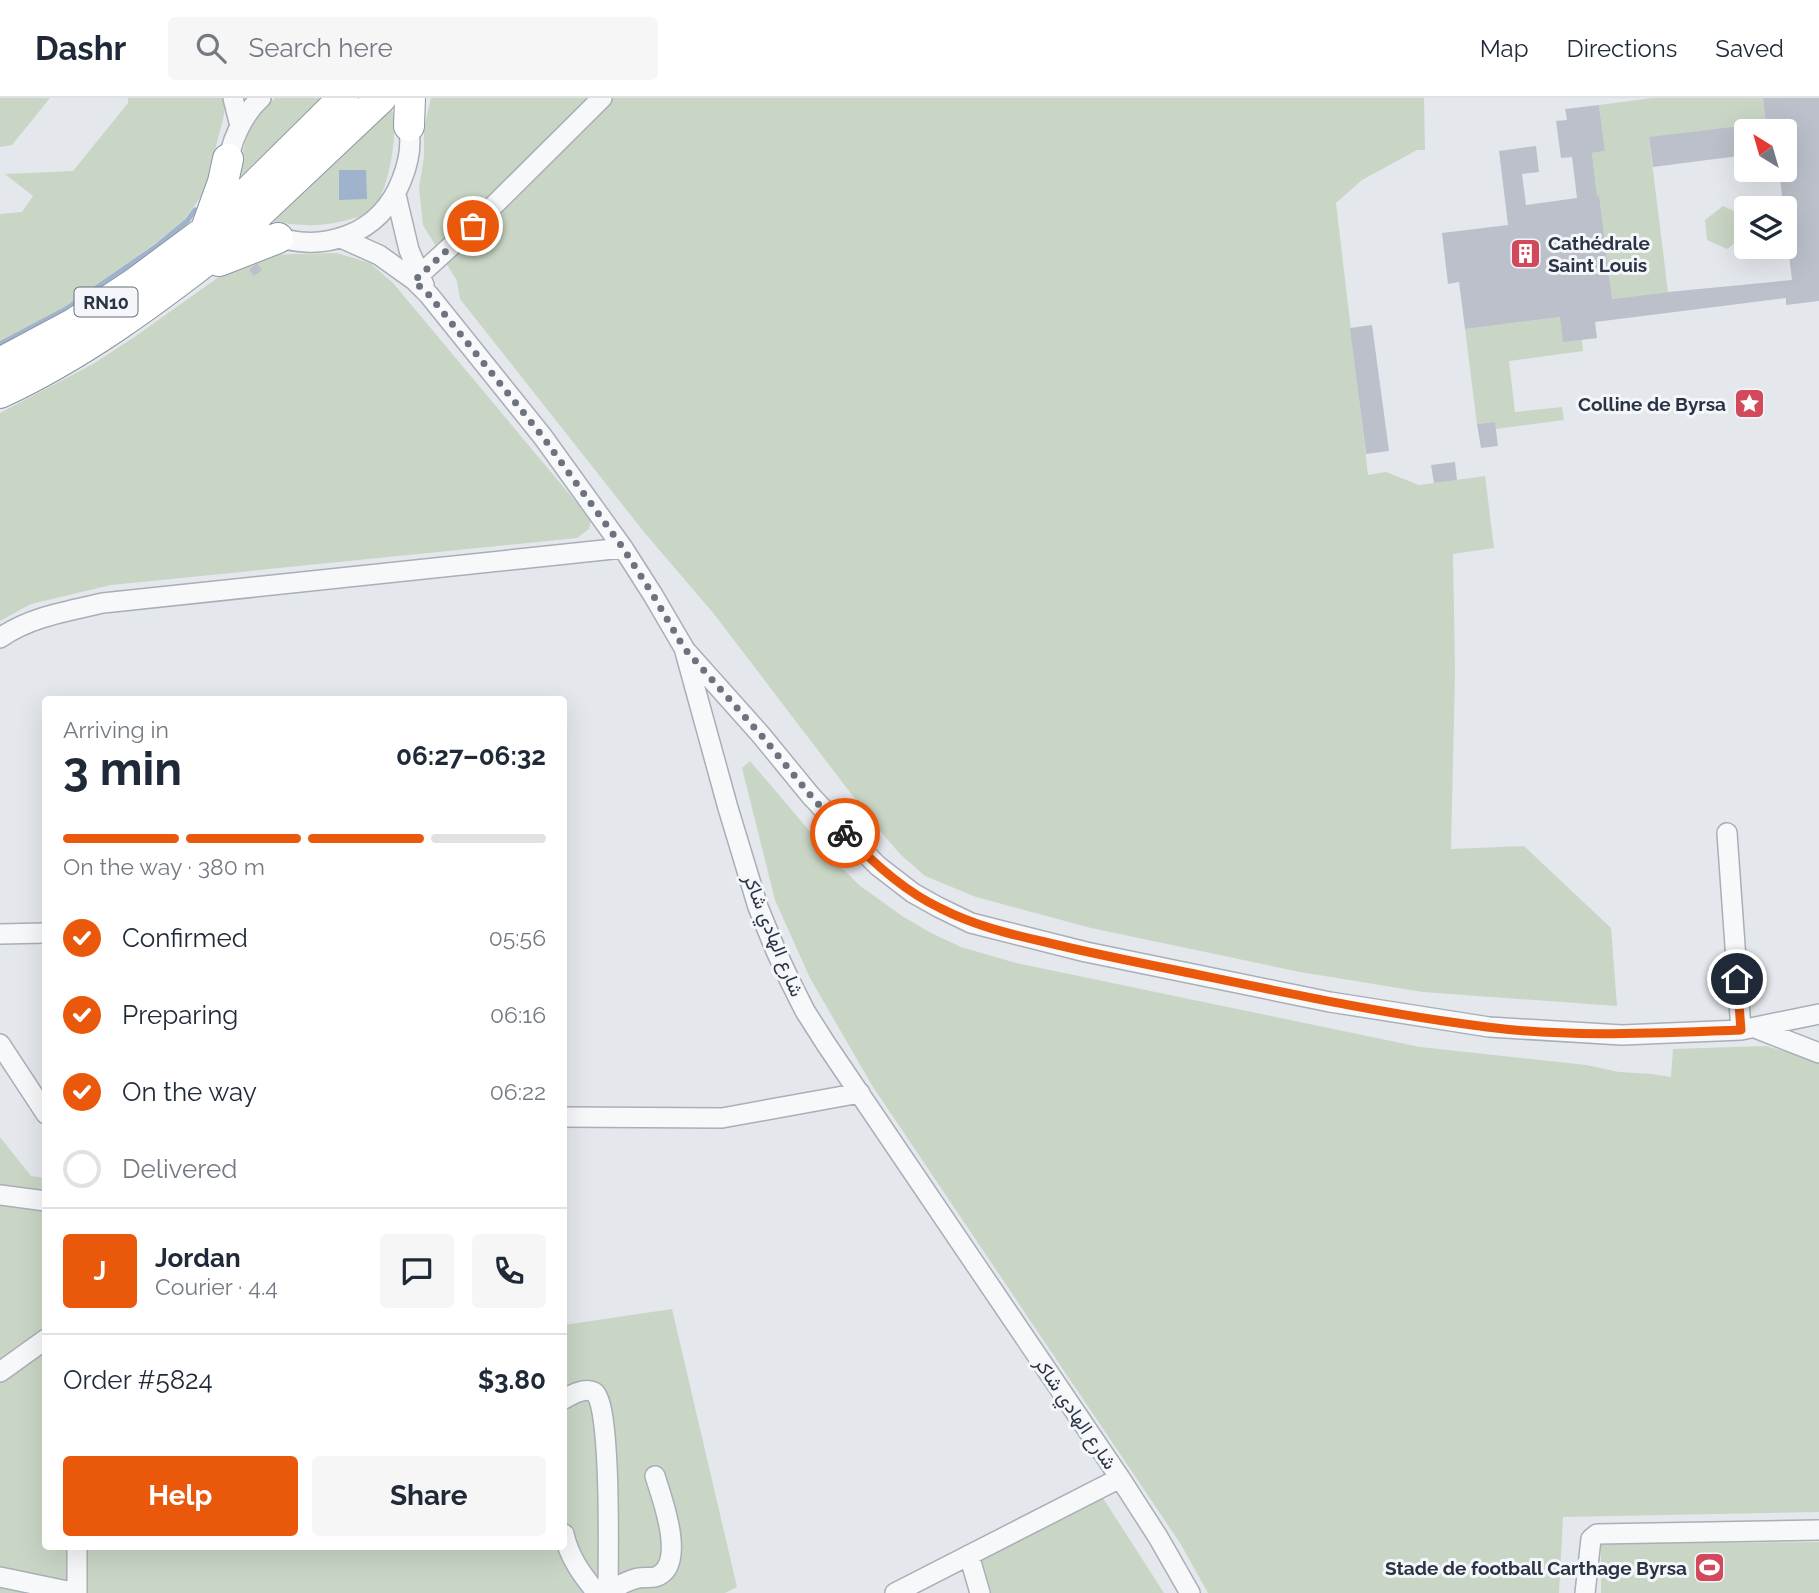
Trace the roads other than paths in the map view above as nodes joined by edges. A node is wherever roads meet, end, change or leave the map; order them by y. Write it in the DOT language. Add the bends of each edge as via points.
graph roads {
  1 [pos="233,98"];
  2 [pos="261,98"];
  3 [pos="343,98"];
  4 [pos="381,98"];
  5 [pos="398,98"];
  6 [pos="602,98"];
  7 [pos="410,112"];
  8 [pos="240,126"];
  9 [pos="229,159"];
  10 [pos="396,195"];
  11 [pos="239,217"];
  12 [pos="205,231"];
  13 [pos="278,237"];
  14 [pos="341,239"];
  15 [pos="193,272"];
  16 [pos="416,278"];
  17 [pos="0,363"];
  18 [pos="0,393"];
  19 [pos="623,548"];
  20 [pos="0,638"];
  21 [pos="684,648"];
  22 [pos="1727,832"];
  23 [pos="42,933"];
  24 [pos="0,934"];
  25 [pos="1819,1014"];
  26 [pos="1748,1029"];
  27 [pos="0,1044"];
  28 [pos="1819,1053"];
  29 [pos="860,1093"];
  30 [pos="42,1108"];
  31 [pos="567,1117"];
  32 [pos="0,1195"];
  33 [pos="42,1200"];
  34 [pos="42,1342"];
  35 [pos="0,1372"];
  36 [pos="567,1398"];
  37 [pos="655,1476"];
  38 [pos="1120,1478"];
  39 [pos="1819,1530"];
  40 [pos="567,1543"];
  41 [pos="77,1550"];
  42 [pos="969,1555"];
  43 [pos="0,1577"];
  44 [pos="77,1593"];
  45 [pos="597,1593"];
  46 [pos="609,1593"];
  47 [pos="895,1593"];
  48 [pos="980,1593"];
  49 [pos="1190,1593"];
  50 [pos="1585,1593"];
  1 -- 8 [label="street"];
  2 -- 8 [label="street"];
  3 -- 11 [label="highway, RN10"];
  4 -- 11 [label="highway, RN10"];
  5 -- 7 [label="street"];
  6 -- 16 [label="street"];
  7 -- 10 [label="street" via="409,162"];
  8 -- 9 [label="street"];
  9 -- 11 [label="street" via="227,186"];
  9 -- 12 [label="highway"];
  10 -- 14 [label="street" via="382,214"];
  10 -- 16 [label="street"];
  11 -- 12 [label="highway, RN10"];
  11 -- 13 [label="street"];
  11 -- 15 [label="highway, RN10" via="221,249"];
  12 -- 17 [label="highway, RN10" via="73,324"];
  13 -- 14 [label="street" via="309,243"];
  13 -- 15 [label="highway"];
  14 -- 16 [label="street, شارع الهادي شاكر"];
  15 -- 18 [label="highway, RN10" via="83,348"];
  16 -- 19 [label="street, شارع الهادي شاكر" via="543,437"];
  19 -- 20 [label="street" via="103,603 30,622"];
  19 -- 21 [label="street, شارع الهادي شاكر"];
  21 -- 26 [label="street" via="811,796 878,866 913,893 971,923 1086,952 1317,999 1489,1027 1622,1035"];
  21 -- 29 [label="street, شارع الهادي شاكر" via="758,906 805,1011"];
  22 -- 26 [label="street"];
  23 -- 24 [label="street"];
  25 -- 26 [label="street"];
  26 -- 28 [label="street"];
  27 -- 30 [label="street"];
  29 -- 31 [label="street" via="722,1118"];
  29 -- 38 [label="street, شارع الهادي شاكر"];
  32 -- 33 [label="street"];
  34 -- 35 [label="street"];
  36 -- 46 [label="street" via="589,1390 598,1397 608,1486"];
  37 -- 46 [label="street" via="666,1511 672,1552 669,1565 654,1577 636,1578"];
  38 -- 42 [label="street"];
  38 -- 49 [label="street, شارع الهادي شاكر"];
  39 -- 50 [label="street" via="1597,1534 1591,1539"];
  40 -- 45 [label="street"];
  41 -- 44 [label="street"];
  42 -- 47 [label="street"];
  42 -- 48 [label="street"];
  43 -- 44 [label="street"];
}
